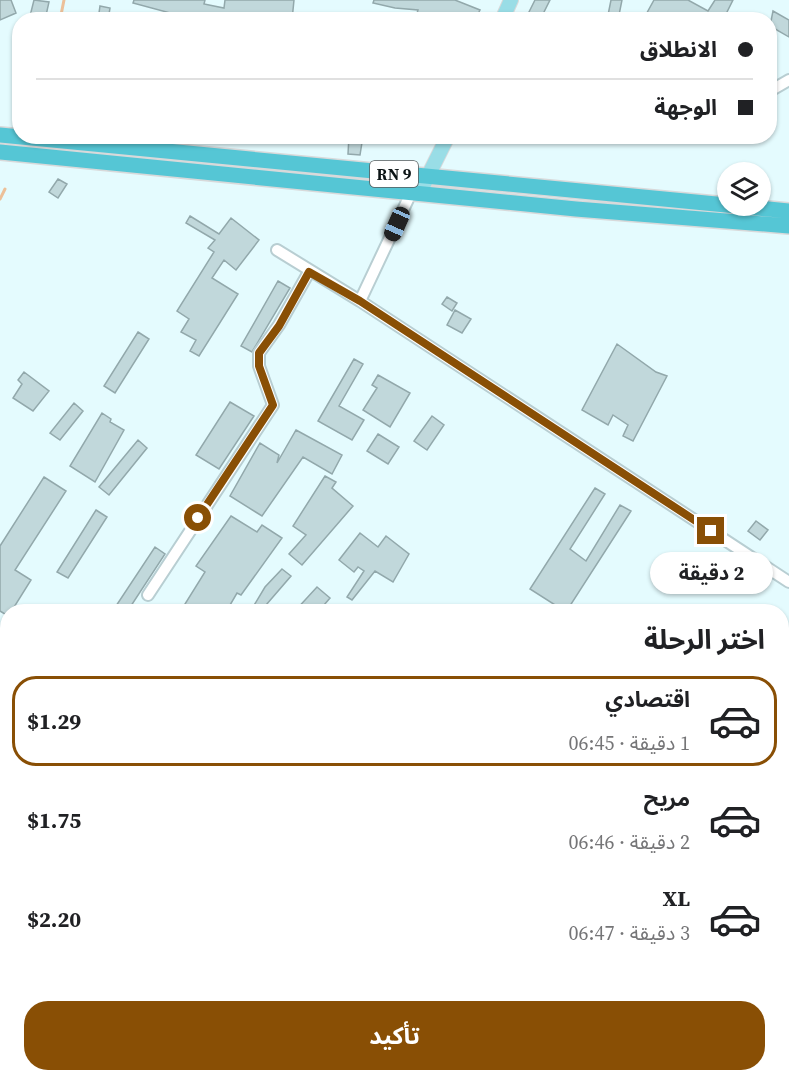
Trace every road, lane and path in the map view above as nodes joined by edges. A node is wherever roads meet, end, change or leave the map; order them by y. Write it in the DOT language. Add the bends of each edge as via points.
graph roads {
  1 [pos="92,144"];
  2 [pos="444,144"];
  3 [pos="0,152"];
  4 [pos="430,177"];
  5 [pos="415,193"];
  6 [pos="789,212"];
  7 [pos="789,226"];
  8 [pos="277,250"];
  9 [pos="309,272"];
  10 [pos="360,301"];
  11 [pos="789,582"];
  12 [pos="148,596"];
  1 -- 4 [label="highway, RN 9"];
  2 -- 4 [label="main road"];
  3 -- 5 [label="highway, RN 9"];
  4 -- 5 [label="main road"];
  4 -- 6 [label="highway, RN 9"];
  5 -- 7 [label="highway, RN 9"];
  5 -- 10 [label="street"];
  8 -- 9 [label="street"];
  9 -- 10 [label="street"];
  9 -- 12 [label="street" via="259,353 259,366 273,405"];
  10 -- 11 [label="street"];
}
